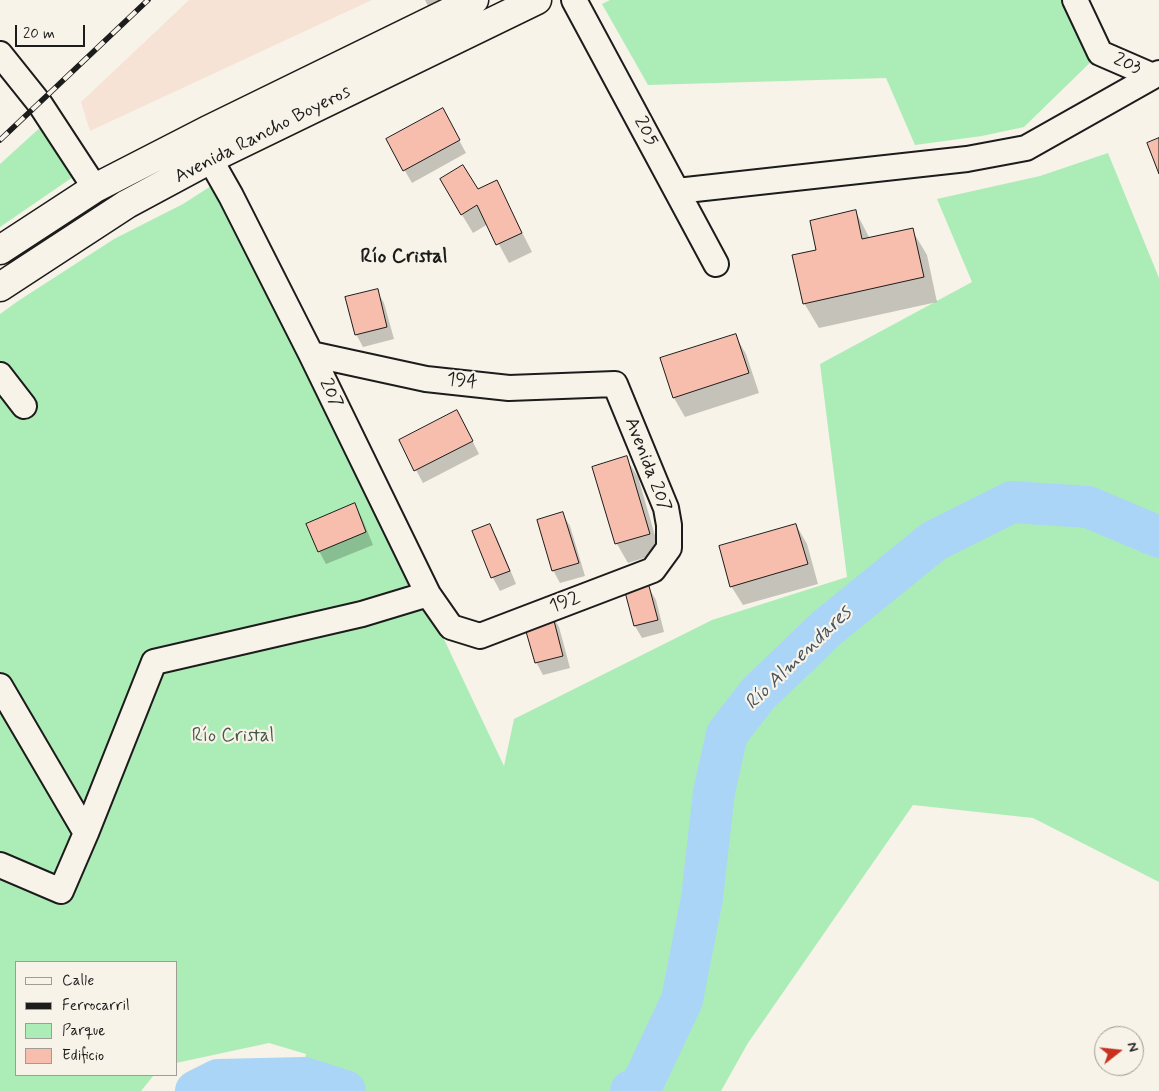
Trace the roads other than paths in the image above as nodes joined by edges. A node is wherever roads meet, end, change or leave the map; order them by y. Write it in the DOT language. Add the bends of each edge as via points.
graph roads {
  1 [pos="474,0"];
  2 [pos="537,0"];
  3 [pos="574,0"];
  4 [pos="1075,0"];
  5 [pos="0,54"];
  6 [pos="1156,75"];
  7 [pos="210,160"];
  8 [pos="95,188"];
  9 [pos="677,191"];
  10 [pos="0,250"];
  11 [pos="716,264"];
  12 [pos="0,287"];
  13 [pos="310,354"];
  14 [pos="0,375"];
  15 [pos="615,384"];
  16 [pos="24,406"];
  17 [pos="669,548"];
  18 [pos="428,594"];
  19 [pos="451,627"];
  20 [pos="0,686"];
  21 [pos="86,833"];
  22 [pos="0,865"];
  1 -- 8 [label="highway, Avenida Rancho Boyeros"];
  2 -- 7 [label="highway, Avenida Rancho Boyeros"];
  3 -- 9 [label="street, 205"];
  4 -- 6 [label="street, 203" via="1100,53"];
  5 -- 8 [label="street" via="40,104"];
  6 -- 9 [label="street" via="1026,148 967,158"];
  7 -- 12 [label="highway, Avenida Rancho Boyeros" via="127,204"];
  7 -- 13 [label="street, 207"];
  8 -- 10 [label="highway, Avenida Rancho Boyeros"];
  9 -- 11 [label="street, 205"];
  13 -- 15 [label="street, 194" via="426,378 509,388"];
  13 -- 18 [label="street, 207"];
  14 -- 16 [label="street"];
  15 -- 17 [label="street, Avenida 207" via="666,508"];
  17 -- 19 [label="street, 192" via="653,570 480,636"];
  18 -- 19 [label="street, 207"];
  18 -- 21 [label="street" via="362,614 154,662"];
  20 -- 21 [label="street"];
  21 -- 22 [label="street" via="61,891"];
}
